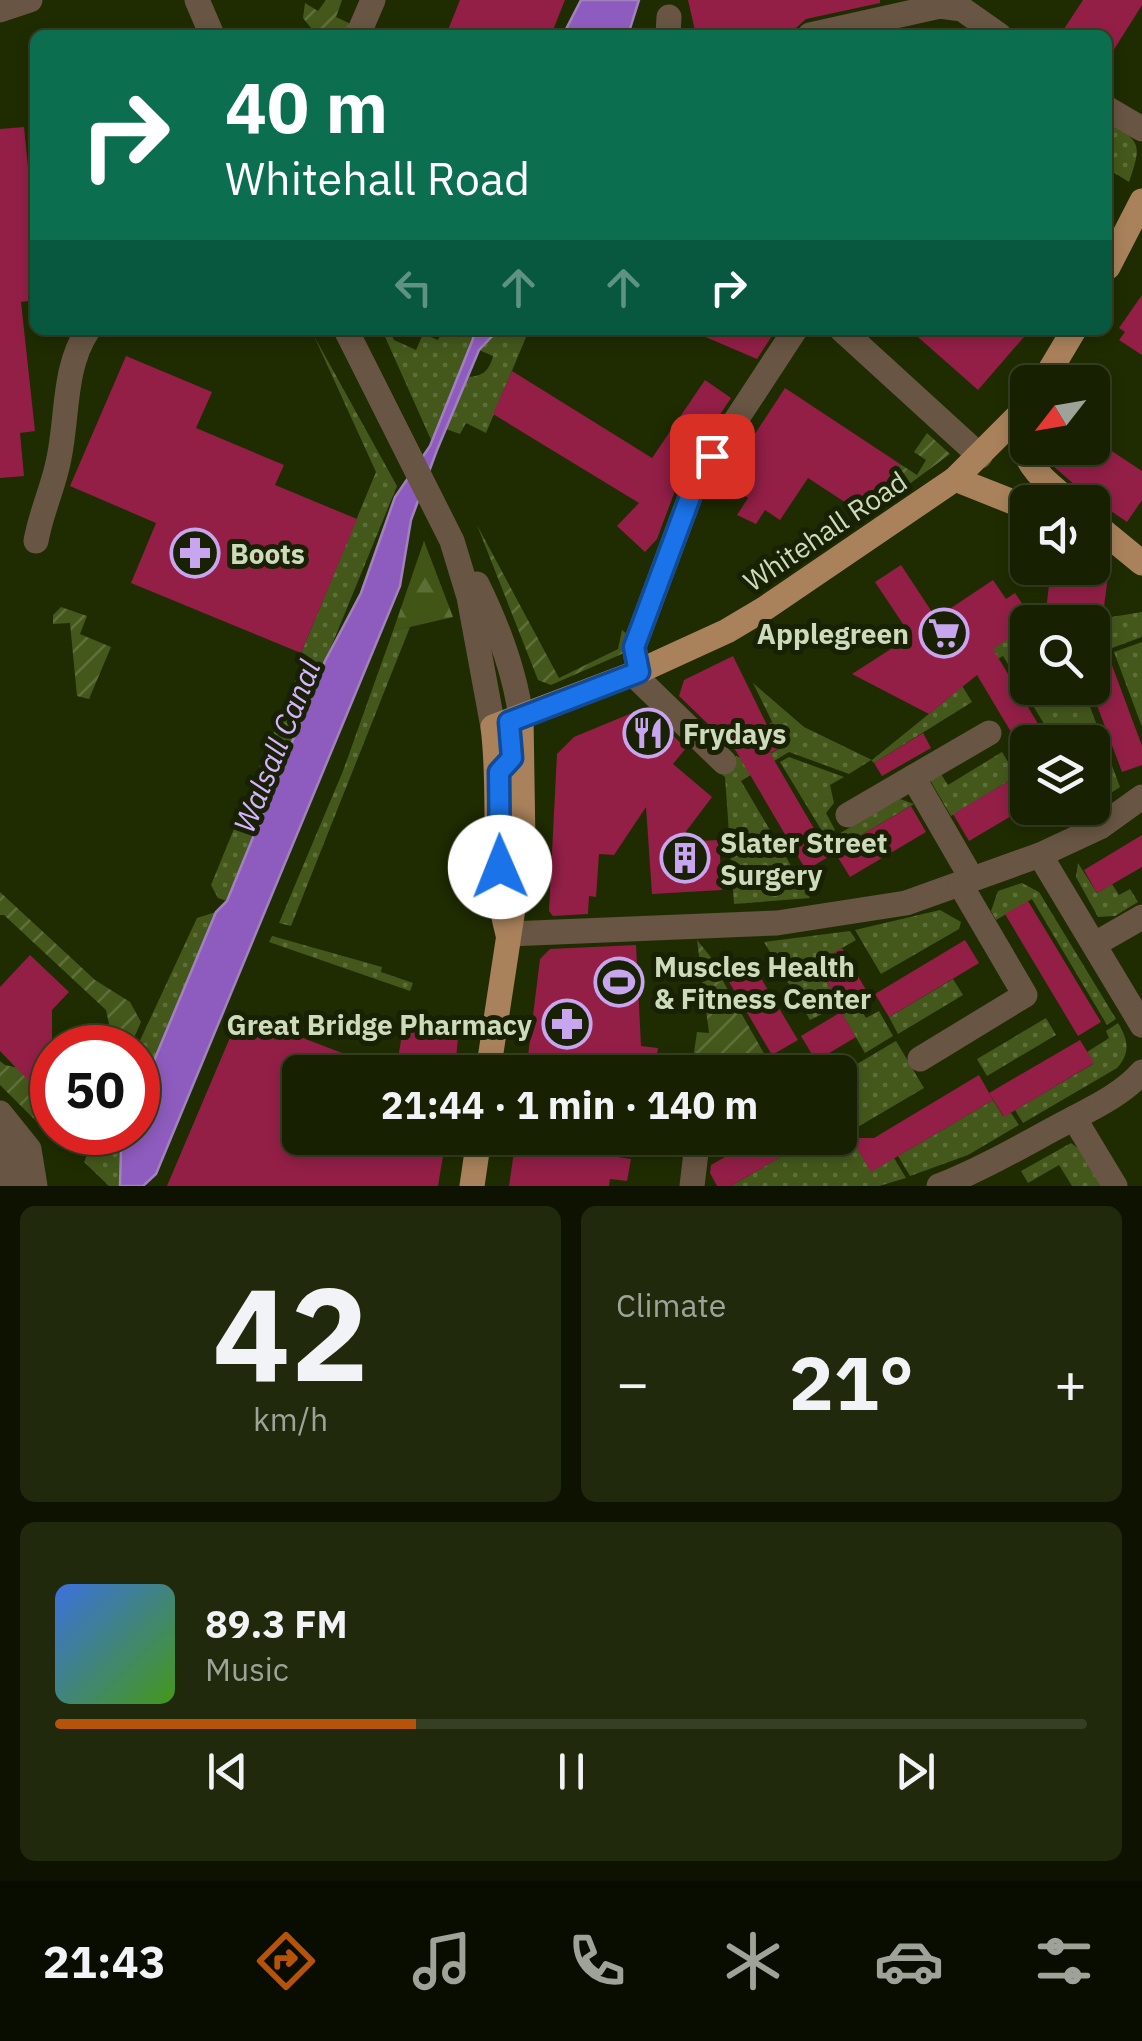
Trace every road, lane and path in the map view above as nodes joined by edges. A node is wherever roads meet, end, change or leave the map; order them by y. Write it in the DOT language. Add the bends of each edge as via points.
graph roads {
  1 [pos="30,0"];
  2 [pos="198,0"];
  3 [pos="374,0"];
  4 [pos="0,10"];
  5 [pos="210,30"];
  6 [pos="360,30"];
  7 [pos="832,30"];
  8 [pos="991,30"];
  9 [pos="1112,110"];
  10 [pos="1142,128"];
  11 [pos="1139,216"];
  12 [pos="1112,261"];
  13 [pos="85,335"];
  14 [pos="349,335"];
  15 [pos="793,335"];
  16 [pos="847,335"];
  17 [pos="1071,335"];
  18 [pos="1054,365"];
  19 [pos="1010,426"];
  20 [pos="980,456"];
  21 [pos="1030,465"];
  22 [pos="955,480"];
  23 [pos="1050,485"];
  24 [pos="1010,501"];
  25 [pos="36,540"];
  26 [pos="1110,542"];
  27 [pos="1142,563"];
  28 [pos="636,673"];
  29 [pos="508,722"];
  30 [pos="988,733"];
  31 [pos="724,762"];
  32 [pos="913,777"];
  33 [pos="1142,797"];
  34 [pos="848,815"];
  35 [pos="1040,855"];
  36 [pos="966,881"];
  37 [pos="1142,916"];
  38 [pos="508,934"];
  39 [pos="1094,944"];
  40 [pos="1142,1025"];
  41 [pos="490,1055"];
  42 [pos="920,1059"];
  43 [pos="1142,1072"];
  44 [pos="0,1116"];
  45 [pos="1074,1118"];
  46 [pos="477,1155"];
  47 [pos="696,1155"];
  48 [pos="11,1186"];
  49 [pos="35,1186"];
  50 [pos="472,1186"];
  51 [pos="692,1186"];
  52 [pos="939,1186"];
  53 [pos="1115,1186"];
  1 -- 4 [label="street"];
  2 -- 5 [label="street"];
  3 -- 6 [label="street"];
  7 -- 8 [label="street" via="940,6 962,9"];
  9 -- 10 [label="street"];
  11 -- 12 [label="main road"];
  13 -- 25 [label="street" via="68,383 59,460"];
  14 -- 29 [label="street" via="505,648 518,691"];
  15 -- 28 [label="street" via="696,481 634,647"];
  16 -- 20 [label="street"];
  17 -- 18 [label="main road"];
  19 -- 20 [label="main road, Whitehall Road"];
  20 -- 22 [label="main road, Whitehall Road"];
  21 -- 23 [label="main road"];
  22 -- 24 [label="main road"];
  22 -- 28 [label="main road, Whitehall Road" via="764,610"];
  26 -- 27 [label="main road"];
  28 -- 29 [label="main road, Whitehall Road"];
  28 -- 31 [label="street"];
  29 -- 38 [label="main road" via="499,772 500,906"];
  29 -- 38 [label="main road" via="523,843"];
  30 -- 32 [label="street"];
  32 -- 34 [label="street"];
  32 -- 36 [label="street"];
  33 -- 35 [label="street" via="1100,827"];
  35 -- 36 [label="street"];
  35 -- 39 [label="street"];
  36 -- 38 [label="street" via="906,903 777,923"];
  36 -- 42 [label="street" via="1025,995"];
  37 -- 39 [label="street"];
  38 -- 41 [label="main road"];
  39 -- 40 [label="street"];
  43 -- 45 [label="street"];
  44 -- 48 [label="street"];
  44 -- 49 [label="street" via="29,1149"];
  45 -- 52 [label="street"];
  45 -- 53 [label="street"];
  46 -- 50 [label="main road"];
  47 -- 51 [label="street"];
}
